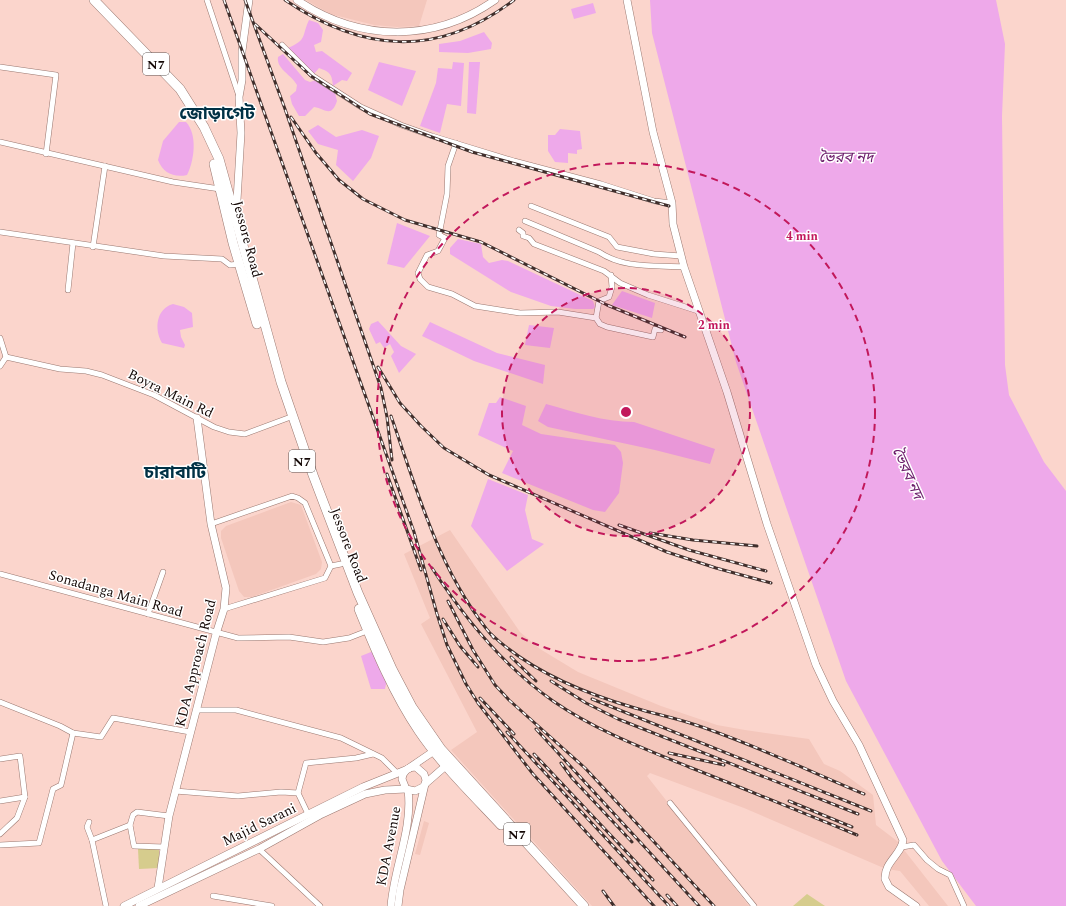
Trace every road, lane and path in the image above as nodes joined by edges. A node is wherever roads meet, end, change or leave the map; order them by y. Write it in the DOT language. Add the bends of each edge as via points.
graph roads {
  1 [pos="94,0"];
  2 [pos="207,0"];
  3 [pos="249,0"];
  4 [pos="297,0"];
  5 [pos="495,0"];
  6 [pos="627,0"];
  7 [pos="282,45"];
  8 [pos="0,67"];
  9 [pos="239,97"];
  10 [pos="208,136"];
  11 [pos="0,142"];
  12 [pos="456,143"];
  13 [pos="46,154"];
  14 [pos="105,166"];
  15 [pos="220,189"];
  16 [pos="672,203"];
  17 [pos="531,206"];
  18 [pos="525,221"];
  19 [pos="236,223"];
  20 [pos="519,230"];
  21 [pos="0,232"];
  22 [pos="73,243"];
  23 [pos="233,243"];
  24 [pos="93,247"];
  25 [pos="681,256"];
  26 [pos="239,264"];
  27 [pos="684,267"];
  28 [pos="611,275"];
  29 [pos="68,290"];
  30 [pos="698,311"];
  31 [pos="596,318"];
  32 [pos="661,330"];
  33 [pos="0,338"];
  34 [pos="6,358"];
  35 [pos="0,366"];
  36 [pos="197,418"];
  37 [pos="288,418"];
  38 [pos="210,524"];
  39 [pos="341,564"];
  40 [pos="331,566"];
  41 [pos="163,572"];
  42 [pos="0,574"];
  43 [pos="224,609"];
  44 [pos="148,614"];
  45 [pos="368,631"];
  46 [pos="216,634"];
  47 [pos="0,702"];
  48 [pos="196,710"];
  49 [pos="190,732"];
  50 [pos="73,733"];
  51 [pos="434,751"];
  52 [pos="373,754"];
  53 [pos="0,759"];
  54 [pos="449,763"];
  55 [pos="408,768"];
  56 [pos="396,772"];
  57 [pos="424,785"];
  58 [pos="407,789"];
  59 [pos="175,791"];
  60 [pos="298,793"];
  61 [pos="25,797"];
  62 [pos="0,801"];
  63 [pos="670,803"];
  64 [pos="308,814"];
  65 [pos="169,816"];
  66 [pos="89,822"];
  67 [pos="130,825"];
  68 [pos="0,834"];
  69 [pos="92,840"];
  70 [pos="0,845"];
  71 [pos="902,846"];
  72 [pos="164,847"];
  73 [pos="259,849"];
  74 [pos="158,888"];
  75 [pos="214,896"];
  76 [pos="913,905"];
  77 [pos="106,906"];
  78 [pos="124,906"];
  79 [pos="139,906"];
  80 [pos="272,906"];
  81 [pos="320,906"];
  82 [pos="391,906"];
  83 [pos="398,906"];
  84 [pos="576,906"];
  85 [pos="584,906"];
  86 [pos="754,906"];
  87 [pos="964,906"];
  1 -- 10 [label="highway, Jessore Road / N7" via="180,89"];
  2 -- 9 [label="street"];
  3 -- 9 [label="street"];
  4 -- 5 [label="street" via="332,20 386,32 412,32 439,27 464,18"];
  6 -- 16 [label="street" via="652,132"];
  7 -- 12 [label="street" via="313,76 361,107"];
  8 -- 13 [label="street" via="56,75"];
  9 -- 19 [label="street" via="241,133"];
  10 -- 15 [label="highway, Jessore Road / N7"];
  10 -- 19 [label="highway, Jessore Road / N7" via="219,159"];
  11 -- 13 [label="street"];
  12 -- 16 [label="street" via="654,201"];
  12 -- 31 [label="street" via="448,166 447,194 439,235 445,238 438,251 427,255 418,273 420,279 428,287 452,294 475,306 520,314 558,312"];
  13 -- 14 [label="street"];
  14 -- 15 [label="street" via="173,182"];
  14 -- 24 [label="street"];
  15 -- 23 [label="highway, Jessore Road / N7"];
  16 -- 25 [label="street" via="673,224"];
  17 -- 25 [label="street" via="604,234 617,247"];
  18 -- 27 [label="street" via="621,262 641,266"];
  19 -- 23 [label="street"];
  19 -- 54 [label="highway, Jessore Road / N7" via="281,382 358,593 412,707"];
  20 -- 28 [label="street" via="534,244"];
  21 -- 22 [label="street"];
  22 -- 24 [label="street"];
  22 -- 29 [label="street"];
  23 -- 26 [label="highway, Jessore Road / N7"];
  24 -- 26 [label="street" via="164,256 222,259 230,265"];
  25 -- 27 [label="street"];
  26 -- 37 [label="highway, Jessore Road / N7"];
  27 -- 30 [label="street"];
  28 -- 30 [label="street" via="620,283 648,295"];
  28 -- 31 [label="street" via="612,287 608,297 599,301"];
  30 -- 71 [label="street" via="727,392 780,564 816,665 833,701 859,745 903,840"];
  31 -- 32 [label="street" via="600,324 607,327 653,337 655,328"];
  33 -- 34 [label="street"];
  34 -- 35 [label="street"];
  34 -- 36 [label="street, Boyra Main Rd" via="102,375 154,395"];
  36 -- 37 [label="street, Boyra Main Rd" via="229,432 245,434"];
  36 -- 38 [label="street, KDA Approach Road"];
  37 -- 39 [label="highway, Jessore Road / N7"];
  38 -- 40 [label="street" via="292,496 298,498 305,503"];
  38 -- 43 [label="street, KDA Approach Road" via="226,588"];
  39 -- 40 [label="street"];
  39 -- 45 [label="highway, Jessore Road / N7"];
  40 -- 43 [label="street" via="325,578"];
  41 -- 44 [label="street"];
  42 -- 44 [label="street, Sonadanga Main Road"];
  43 -- 46 [label="street, KDA Approach Road"];
  44 -- 46 [label="street, Sonadanga Main Road"];
  45 -- 46 [label="street, Sonadanga Main Road" via="349,638 323,642 289,637 238,638"];
  45 -- 51 [label="highway, Jessore Road / N7" via="407,712"];
  46 -- 48 [label="street, KDA Approach Road"];
  47 -- 50 [label="street"];
  48 -- 49 [label="street, KDA Approach Road"];
  48 -- 52 [label="street" via="236,710 341,738"];
  49 -- 50 [label="street" via="113,718 101,737"];
  49 -- 59 [label="street, KDA Approach Road"];
  50 -- 70 [label="street" via="61,785 53,789 39,843"];
  51 -- 54 [label="highway, Jessore Road / N7"];
  51 -- 55 [label="street, Majid Sarani"];
  52 -- 56 [label="street" via="382,758"];
  52 -- 60 [label="street" via="306,763"];
  53 -- 61 [label="street" via="20,756"];
  54 -- 57 [label="street"];
  54 -- 84 [label="highway, Jessore Road / N7"];
  54 -- 85 [label="highway, N7"];
  55 -- 56 [label="street, Majid Sarani"];
  55 -- 57 [label="street" via="416,767 422,771 426,777"];
  55 -- 58 [label="street" via="402,779"];
  56 -- 64 [label="street, Majid Sarani"];
  57 -- 58 [label="street" via="415,791"];
  57 -- 83 [label="street"];
  58 -- 73 [label="street, Majid Sarani" via="365,794 322,814"];
  58 -- 82 [label="street, KDA Avenue" via="408,823 392,889"];
  59 -- 60 [label="street" via="238,796"];
  59 -- 65 [label="street, KDA Approach Road"];
  60 -- 64 [label="street"];
  61 -- 62 [label="street"];
  61 -- 68 [label="street" via="17,818"];
  63 -- 86 [label="street"];
  64 -- 74 [label="street, Majid Sarani"];
  65 -- 67 [label="street" via="136,812"];
  65 -- 72 [label="street, KDA Approach Road"];
  66 -- 69 [label="street" via="87,827"];
  67 -- 69 [label="street"];
  67 -- 72 [label="street" via="134,846"];
  69 -- 77 [label="street"];
  71 -- 76 [label="street" via="887,866 885,879 889,886"];
  71 -- 87 [label="street" via="914,846 927,860 950,875"];
  72 -- 74 [label="street, KDA Approach Road"];
  73 -- 79 [label="street, Majid Sarani"];
  73 -- 81 [label="street"];
  74 -- 78 [label="street, Majid Sarani"];
  75 -- 80 [label="street"];
}
